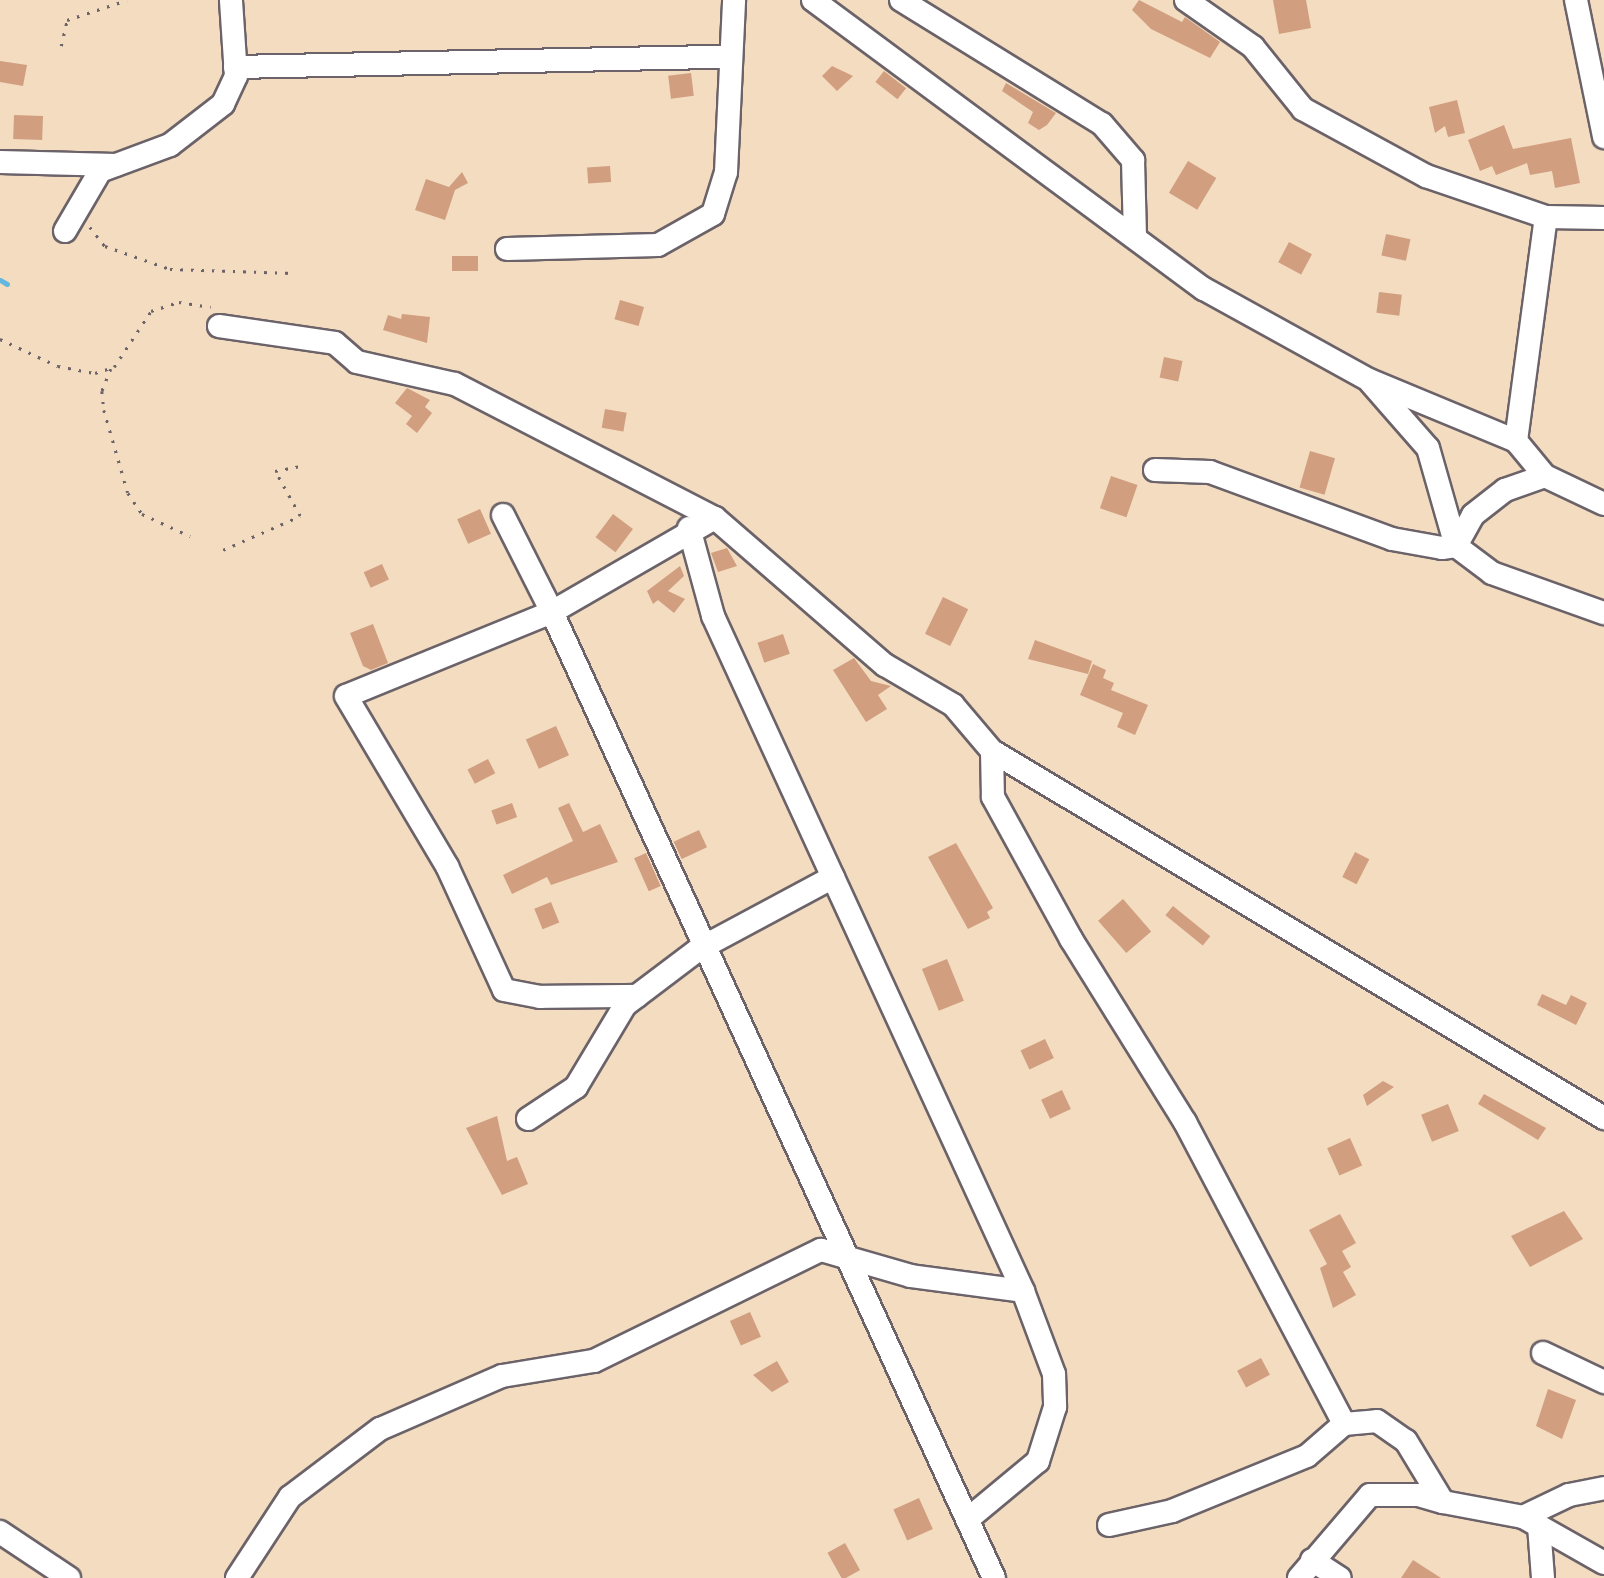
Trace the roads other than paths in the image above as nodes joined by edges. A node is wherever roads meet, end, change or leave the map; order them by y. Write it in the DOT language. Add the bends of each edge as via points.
graph roads {
  1 [pos="231,0"];
  2 [pos="734,0"];
  3 [pos="813,0"];
  4 [pos="901,0"];
  5 [pos="1576,0"];
  6 [pos="1199,4"];
  7 [pos="731,57"];
  8 [pos="236,67"];
  9 [pos="1604,137"];
  10 [pos="0,162"];
  11 [pos="124,165"];
  12 [pos="1546,217"];
  13 [pos="1604,218"];
  14 [pos="65,231"];
  15 [pos="1135,236"];
  16 [pos="507,249"];
  17 [pos="219,319"];
  18 [pos="1369,380"];
  19 [pos="1516,441"];
  20 [pos="1155,470"];
  21 [pos="1545,476"];
  22 [pos="1604,504"];
  23 [pos="503,515"];
  24 [pos="714,518"];
  25 [pos="690,528"];
  26 [pos="1456,546"];
  27 [pos="552,612"];
  28 [pos="1604,613"];
  29 [pos="992,750"];
  30 [pos="833,876"];
  31 [pos="703,946"];
  32 [pos="638,996"];
  33 [pos="1604,1118"];
  34 [pos="528,1119"];
  35 [pos="848,1254"];
  36 [pos="1023,1291"];
  37 [pos="1543,1353"];
  38 [pos="1604,1382"];
  39 [pos="1344,1424"];
  40 [pos="1604,1488"];
  41 [pos="1442,1502"];
  42 [pos="967,1520"];
  43 [pos="1531,1521"];
  44 [pos="1110,1524"];
  45 [pos="0,1532"];
  46 [pos="1604,1563"];
  47 [pos="1305,1569"];
  48 [pos="69,1578"];
  49 [pos="237,1578"];
  50 [pos="994,1578"];
  51 [pos="1340,1578"];
  52 [pos="1542,1578"];
  1 -- 8 [label="street"];
  2 -- 7 [label="street"];
  3 -- 15 [label="street"];
  4 -- 15 [label="street" via="1102,124 1133,160"];
  5 -- 9 [label="street"];
  6 -- 12 [label="street" via="1253,46 1303,109 1426,176"];
  7 -- 8 [label="street"];
  7 -- 16 [label="street" via="726,172 713,214 658,245"];
  8 -- 11 [label="street" via="232,90 200,127"];
  10 -- 11 [label="street"];
  11 -- 14 [label="street" via="92,179 84,206"];
  12 -- 13 [label="street"];
  12 -- 19 [label="street"];
  15 -- 18 [label="street" via="1204,289"];
  17 -- 24 [label="street" via="336,343 357,362 455,384"];
  18 -- 19 [label="street"];
  18 -- 26 [label="street" via="1428,448"];
  19 -- 21 [label="street"];
  20 -- 26 [label="street" via="1210,472 1392,539"];
  21 -- 22 [label="street"];
  21 -- 26 [label="street" via="1505,490 1472,516"];
  23 -- 27 [label="street"];
  24 -- 25 [label="street"];
  24 -- 29 [label="street" via="885,665 954,705"];
  25 -- 27 [label="street"];
  25 -- 30 [label="street" via="713,616"];
  26 -- 28 [label="street" via="1492,573"];
  27 -- 31 [label="street"];
  27 -- 32 [label="street" via="346,696 447,866 504,990 540,998"];
  29 -- 33 [label="street"];
  29 -- 39 [label="street" via="993,796 1071,939 1185,1122"];
  30 -- 31 [label="street"];
  30 -- 36 [label="street"];
  31 -- 32 [label="street"];
  31 -- 35 [label="street"];
  32 -- 34 [label="street" via="576,1088"];
  35 -- 36 [label="street" via="911,1276"];
  35 -- 42 [label="street"];
  35 -- 49 [label="street" via="820,1250 594,1360 502,1376 380,1429 290,1497"];
  36 -- 42 [label="street" via="1054,1374 1055,1407 1038,1461"];
  37 -- 38 [label="street"];
  39 -- 41 [label="street" via="1377,1421 1394,1428"];
  39 -- 44 [label="street" via="1308,1456 1172,1511"];
  40 -- 43 [label="street" via="1569,1495"];
  41 -- 43 [label="street"];
  41 -- 47 [label="street" via="1418,1494 1370,1495"];
  42 -- 50 [label="street"];
  43 -- 46 [label="street"];
  43 -- 52 [label="street"];
  45 -- 48 [label="street"];
  47 -- 51 [label="street"];
}
